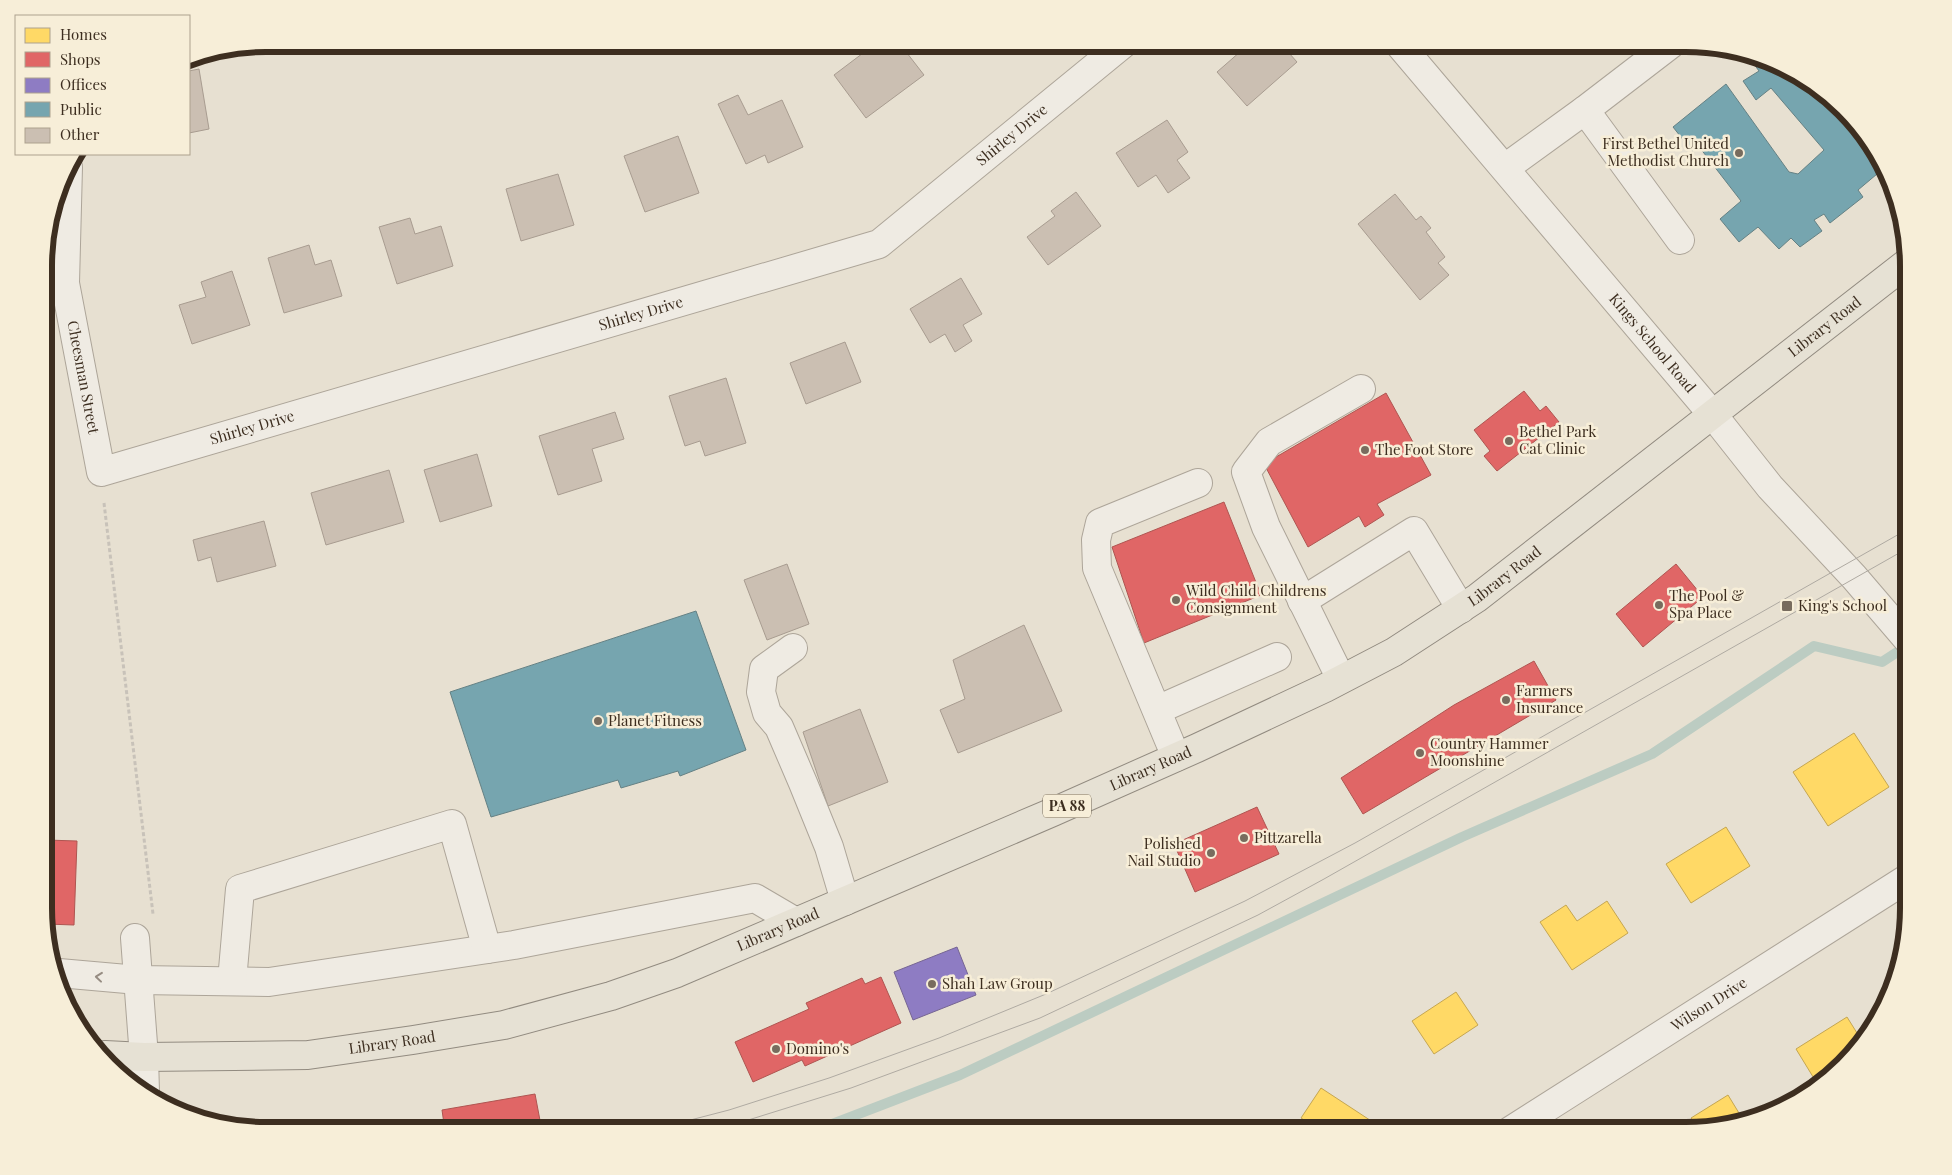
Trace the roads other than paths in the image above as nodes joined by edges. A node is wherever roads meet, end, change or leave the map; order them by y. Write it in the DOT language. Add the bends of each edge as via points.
graph roads {
  1 [pos="1113,52"];
  2 [pos="1406,52"];
  3 [pos="1661,52"];
  4 [pos="1585,110"];
  5 [pos="1505,168"];
  6 [pos="65,196"];
  7 [pos="1680,240"];
  8 [pos="1900,268"];
  9 [pos="55,280"];
  10 [pos="1361,389"];
  11 [pos="1713,415"];
  12 [pos="101,472"];
  13 [pos="1198,483"];
  14 [pos="1302,601"];
  15 [pos="1461,609"];
  16 [pos="1900,632"];
  17 [pos="794,648"];
  18 [pos="1277,657"];
  19 [pos="1341,679"];
  20 [pos="1157,710"];
  21 [pos="1176,757"];
  22 [pos="1900,883"];
  23 [pos="845,901"];
  24 [pos="796,922"];
  25 [pos="135,938"];
  26 [pos="487,949"];
  27 [pos="63,972"];
  28 [pos="138,980"];
  29 [pos="232,981"];
  30 [pos="111,1055"];
  31 [pos="144,1057"];
  32 [pos="145,1084"];
  33 [pos="1524,1122"];
  1 -- 12 [label="street, Shirley Drive" via="879,244"];
  2 -- 5 [label="street, Kings School Road"];
  3 -- 4 [label="street"];
  4 -- 5 [label="street"];
  4 -- 7 [label="street"];
  5 -- 11 [label="street, Kings School Road"];
  6 -- 9 [label="street, Cheesman Street"];
  8 -- 11 [label="main road, Library Road / PA 88"];
  9 -- 12 [label="street, Cheesman Street"];
  10 -- 14 [label="street" via="1269,442 1246,472 1266,527"];
  11 -- 15 [label="main road, Library Road / PA 88"];
  11 -- 16 [label="street, Kings School Road" via="1770,487"];
  13 -- 20 [label="street" via="1100,523 1096,540 1097,568"];
  14 -- 15 [label="street" via="1414,531"];
  14 -- 19 [label="street"];
  15 -- 19 [label="main road, Library Road / PA 88" via="1394,652"];
  17 -- 23 [label="street" via="764,669 761,692 767,714 779,727 803,783"];
  18 -- 20 [label="street"];
  19 -- 21 [label="main road, Library Road / PA 88"];
  20 -- 21 [label="street"];
  21 -- 23 [label="main road, Library Road / PA 88"];
  22 -- 33 [label="street, Wilson Drive"];
  23 -- 24 [label="main road, Library Road / PA 88"];
  24 -- 26 [label="street" via="755,898"];
  24 -- 31 [label="main road, Library Road / PA 88" via="677,974 504,1025 308,1055"];
  25 -- 28 [label="street"];
  26 -- 29 [label="street" via="269,982"];
  26 -- 29 [label="street" via="452,824 240,889"];
  28 -- 27 [label="street, one-way"];
  28 -- 29 [label="street"];
  28 -- 31 [label="street"];
  30 -- 31 [label="main road, Library Road / PA 88"];
  31 -- 32 [label="street"];
}
